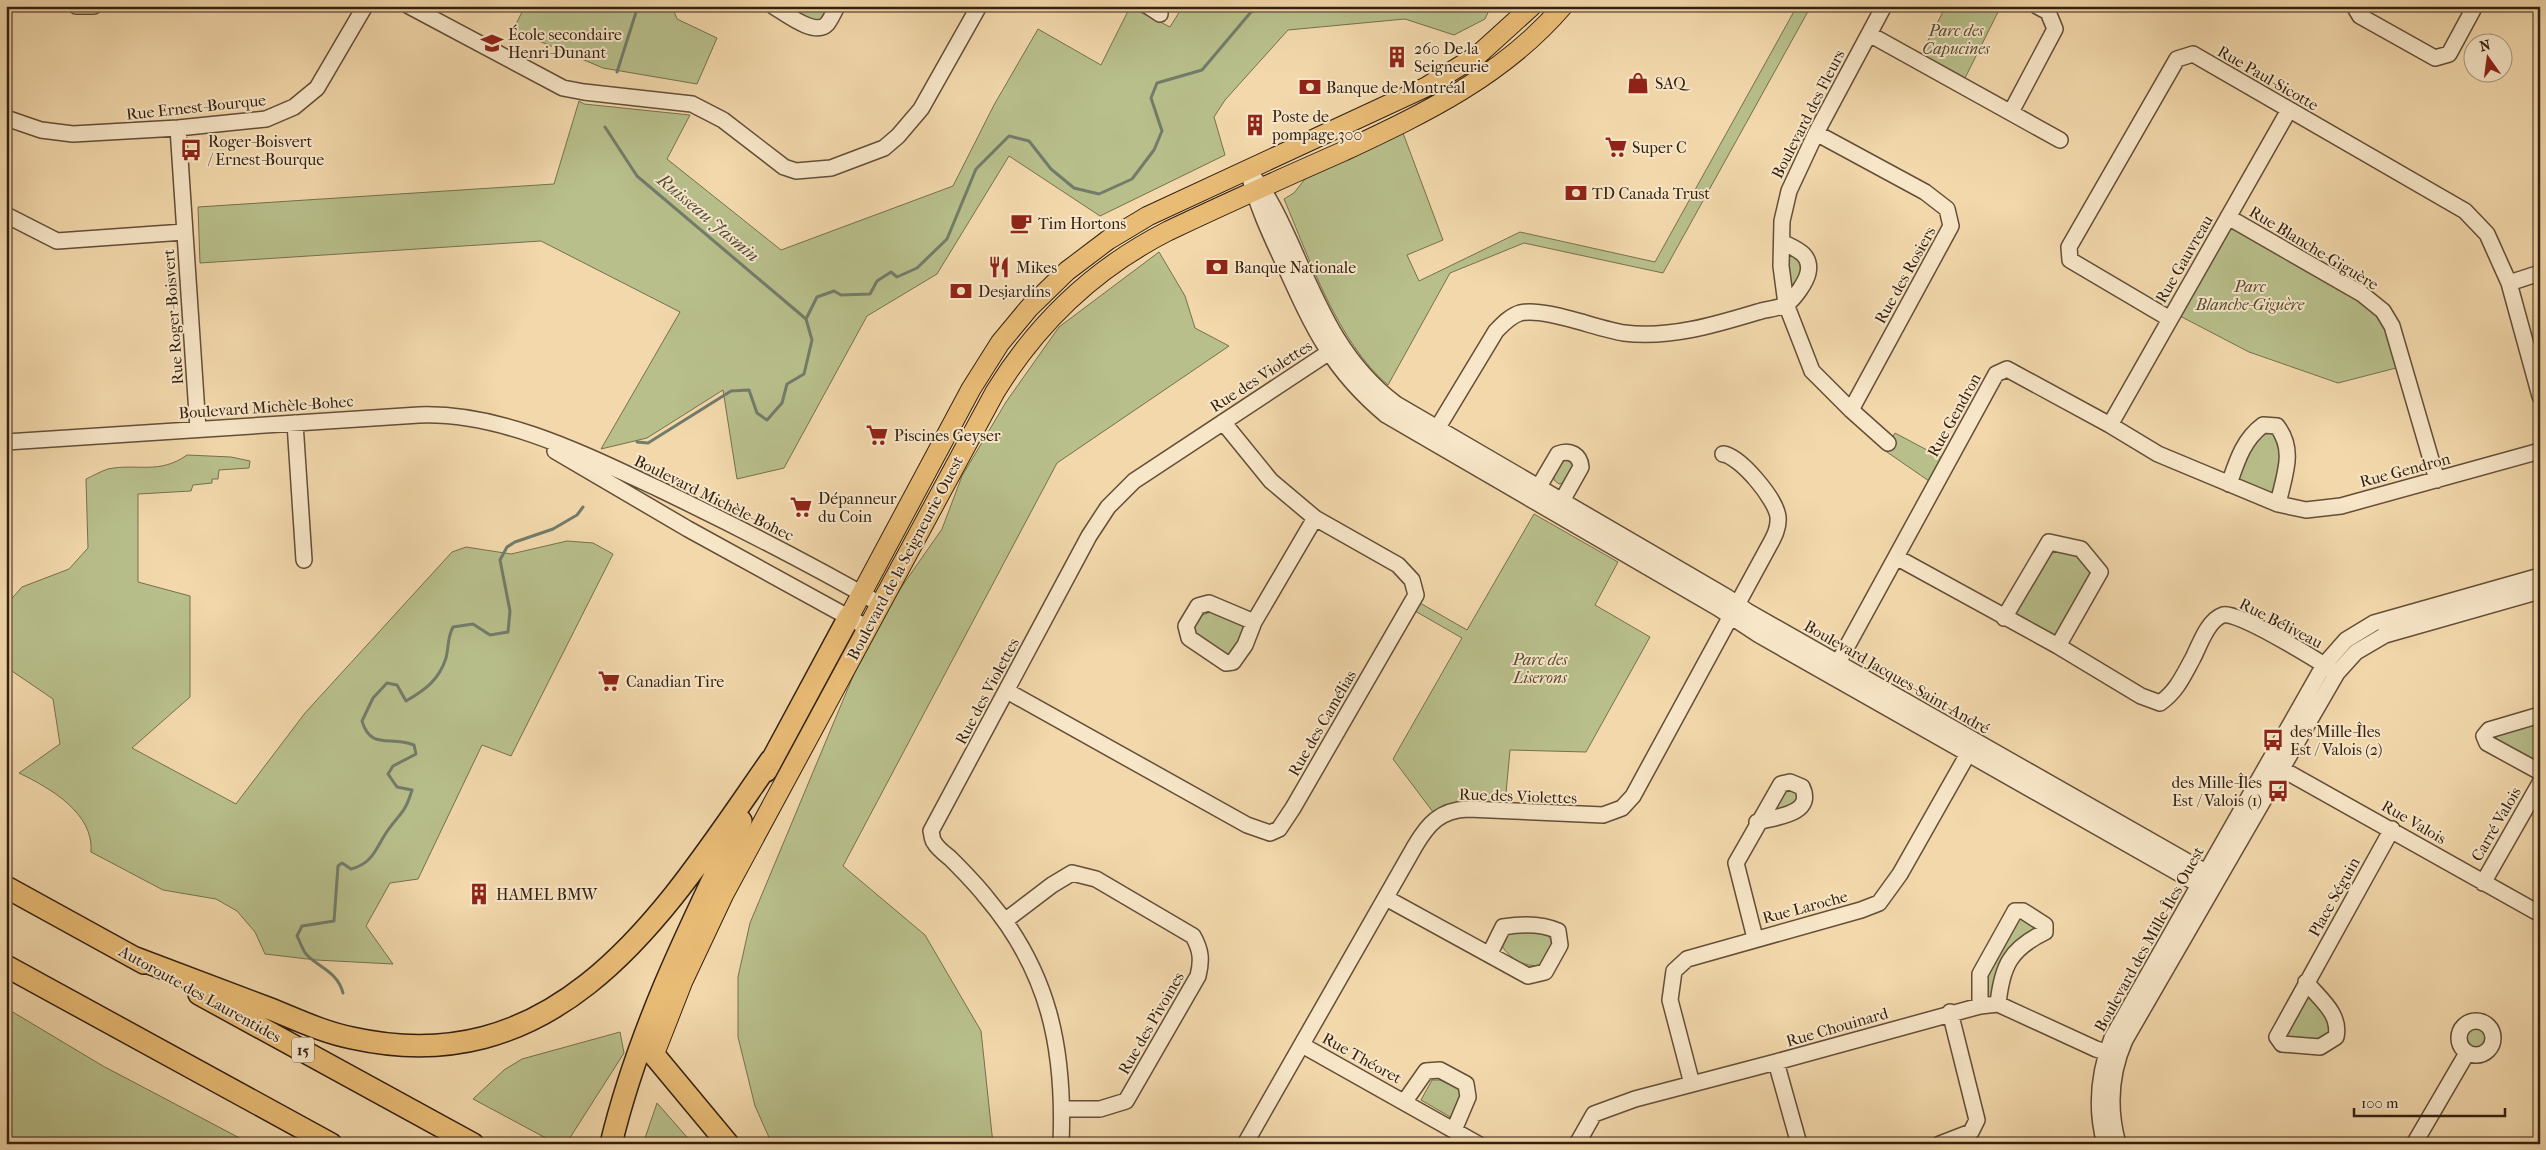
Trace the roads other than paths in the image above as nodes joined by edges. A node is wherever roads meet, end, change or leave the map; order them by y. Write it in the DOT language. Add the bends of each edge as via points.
graph roads {
  1 [pos="76,6"];
  2 [pos="94,6"];
  3 [pos="365,6"];
  4 [pos="409,6"];
  5 [pos="773,6"];
  6 [pos="837,6"];
  7 [pos="979,6"];
  8 [pos="1532,6"];
  9 [pos="1884,6"];
  10 [pos="2037,6"];
  11 [pos="2354,6"];
  12 [pos="2475,6"];
  13 [pos="1559,8"];
  14 [pos="1869,34"];
  15 [pos="2289,110"];
  16 [pos="2011,112"];
  17 [pos="6,118"];
  18 [pos="178,128"];
  19 [pos="1816,133"];
  20 [pos="2060,140"];
  21 [pos="1248,170"];
  22 [pos="1258,190"];
  23 [pos="6,215"];
  24 [pos="2228,217"];
  25 [pos="184,232"];
  26 [pos="1782,242"];
  27 [pos="2540,273"];
  28 [pos="2509,283"];
  29 [pos="1786,304"];
  30 [pos="2170,319"];
  31 [pos="1000,344"];
  32 [pos="1334,349"];
  33 [pos="1018,357"];
  34 [pos="2540,396"];
  35 [pos="1851,410"];
  36 [pos="1224,422"];
  37 [pos="295,423"];
  38 [pos="2110,425"];
  39 [pos="198,429"];
  40 [pos="526,434"];
  41 [pos="1433,435"];
  42 [pos="6,442"];
  43 [pos="1888,443"];
  44 [pos="2540,451"];
  45 [pos="1723,454"];
  46 [pos="2437,480"];
  47 [pos="2228,484"];
  48 [pos="1535,493"];
  49 [pos="2278,504"];
  50 [pos="1558,507"];
  51 [pos="1316,518"];
  52 [pos="742,529"];
  53 [pos="730,552"];
  54 [pos="1896,557"];
  55 [pos="304,560"];
  56 [pos="2540,576"];
  57 [pos="2540,591"];
  58 [pos="861,593"];
  59 [pos="880,604"];
  60 [pos="1734,611"];
  61 [pos="849,617"];
  62 [pos="2004,618"];
  63 [pos="1254,622"];
  64 [pos="868,628"];
  65 [pos="2058,646"];
  66 [pos="2331,669"];
  67 [pos="1835,670"];
  68 [pos="1007,691"];
  69 [pos="2540,715"];
  70 [pos="1972,747"];
  71 [pos="772,760"];
  72 [pos="2275,766"];
  73 [pos="2540,772"];
  74 [pos="2540,783"];
  75 [pos="1757,822"];
  76 [pos="2392,829"];
  77 [pos="2208,882"];
  78 [pos="2482,883"];
  79 [pos="6,887"];
  80 [pos="1386,898"];
  81 [pos="2540,914"];
  82 [pos="1006,920"];
  83 [pos="1755,938"];
  84 [pos="1490,953"];
  85 [pos="133,957"];
  86 [pos="6,966"];
  87 [pos="2306,982"];
  88 [pos="1998,1004"];
  89 [pos="1980,1006"];
  90 [pos="1950,1012"];
  91 [pos="1302,1045"];
  92 [pos="2467,1053"];
  93 [pos="2113,1054"];
  94 [pos="654,1055"];
  95 [pos="1776,1062"];
  96 [pos="1692,1084"];
  97 [pos="1405,1101"];
  98 [pos="1063,1109"];
  99 [pos="1454,1130"];
  100 [pos="331,1144"];
  101 [pos="472,1144"];
  102 [pos="611,1144"];
  103 [pos="624,1144"];
  104 [pos="728,1144"];
  105 [pos="1061,1144"];
  106 [pos="1245,1144"];
  107 [pos="1478,1144"];
  108 [pos="1577,1144"];
  109 [pos="1799,1144"];
  110 [pos="1940,1144"];
  111 [pos="2105,1144"];
  112 [pos="2118,1144"];
  113 [pos="2414,1144"];
  1 -- 2 [label="street"];
  3 -- 18 [label="street, Rue Ernest-Bourque" via="317,88 294,108 266,119"];
  4 -- 7 [label="street" via="563,88 692,104 723,120 784,167 796,171 831,168 884,148 898,136 921,109"];
  5 -- 6 [label="street" via="812,28 820,28 826,25"];
  8 -- 21 [label="main road, Boulevard de la Seigneurie Ouest" via="1478,55 1437,81"];
  9 -- 14 [label="street, Boulevard des Fleurs"];
  10 -- 16 [label="street" via="2048,12 2055,29"];
  11 -- 12 [label="street" via="2360,16 2435,58 2450,54"];
  13 -- 22 [label="main road, Boulevard de la Seigneurie Ouest" via="1507,60 1455,96"];
  14 -- 16 [label="street"];
  14 -- 19 [label="street, Boulevard des Fleurs"];
  15 -- 24 [label="street, Rue Gauvreau"];
  15 -- 28 [label="street, Rue Paul-Sicotte" via="2465,211 2487,234"];
  15 -- 30 [label="street, Rue Paul-Sicotte" via="2193,54 2177,60 2068,247 2070,260"];
  16 -- 20 [label="street"];
  17 -- 18 [label="street, Rue Ernest-Bourque" via="41,130 73,134"];
  18 -- 25 [label="street, Rue Roger-Boisvert"];
  19 -- 26 [label="street, Boulevard des Fleurs" via="1789,191 1782,221"];
  19 -- 35 [label="street, Rue des Rosiers" via="1925,192 1947,209 1951,226"];
  21 -- 22 [label="street, Boulevard Jacques-Saint-André"];
  21 -- 31 [label="main road, Boulevard de la Seigneurie Ouest" via="1148,216 1102,244 1044,292"];
  22 -- 32 [label="street, Boulevard Jacques-Saint-André" via="1309,318"];
  22 -- 33 [label="main road, Boulevard de la Seigneurie Ouest" via="1152,239 1108,267 1056,312"];
  23 -- 25 [label="street, Rue Roger-Boisvert" via="57,241"];
  24 -- 30 [label="street, Rue Gauvreau"];
  24 -- 46 [label="street, Rue Blanche-Giguère" via="2362,294 2383,311 2392,326"];
  25 -- 39 [label="street, Rue Roger-Boisvert"];
  26 -- 29 [label="street, Boulevard des Fleurs"];
  26 -- 29 [label="street" via="1803,253 1808,261 1808,273 1803,284"];
  27 -- 28 [label="street"];
  28 -- 34 [label="street, Rue Paul-Sicotte"];
  29 -- 35 [label="street, Boulevard des Fleurs" via="1812,371"];
  29 -- 41 [label="street" via="1680,332 1651,334 1624,333 1540,314 1520,314 1507,320 1496,331"];
  30 -- 38 [label="street, Rue Gauvreau"];
  31 -- 33 [label="main road"];
  31 -- 58 [label="main road, Boulevard de la Seigneurie Ouest" via="971,389"];
  32 -- 36 [label="street, Rue des Violettes"];
  32 -- 41 [label="street, Boulevard Jacques-Saint-André" via="1347,378 1372,403 1386,415"];
  33 -- 59 [label="main road, Boulevard de la Seigneurie Ouest" via="995,392"];
  35 -- 43 [label="street, Boulevard des Fleurs"];
  36 -- 51 [label="street, Rue des Camélias" via="1271,481"];
  36 -- 68 [label="street, Rue des Violettes" via="1134,481 1108,507 1089,536"];
  37 -- 39 [label="street, Boulevard Michèle-Bohec"];
  37 -- 40 [label="street, Boulevard Michèle-Bohec" via="439,415 483,420"];
  37 -- 55 [label="street"];
  38 -- 47 [label="street, Rue Gendron" via="2158,454"];
  38 -- 54 [label="street, Rue Gendron" via="2016,372 2007,369 1996,374"];
  39 -- 42 [label="street, Boulevard Michèle-Bohec"];
  40 -- 52 [label="street, Boulevard Michèle-Bohec" via="595,459"];
  40 -- 53 [label="street, Boulevard Michèle-Bohec"];
  41 -- 48 [label="street, Boulevard Jacques-Saint-André"];
  44 -- 46 [label="street, Rue Gendron"];
  45 -- 60 [label="street, Rue des Violettes" via="1732,456 1742,465 1770,498 1778,514 1776,532"];
  46 -- 49 [label="street, Rue Gendron" via="2341,506 2306,510"];
  47 -- 49 [label="street, Rue Gendron"];
  47 -- 49 [label="street" via="2251,434 2263,424 2277,426 2286,438 2288,455"];
  48 -- 50 [label="street, Boulevard Jacques-Saint-André"];
  48 -- 50 [label="street" via="1558,454 1575,454 1581,467"];
  50 -- 60 [label="street, Boulevard Jacques-Saint-André"];
  51 -- 63 [label="street"];
  51 -- 68 [label="street, Rue des Camélias" via="1398,565 1412,580 1416,595 1279,829 1270,833 1247,825"];
  52 -- 53 [label="street"];
  52 -- 58 [label="street, Boulevard Michèle-Bohec"];
  53 -- 61 [label="street, Boulevard Michèle-Bohec"];
  54 -- 62 [label="street, Rue Béliveau"];
  54 -- 67 [label="street, Rue Gendron"];
  56 -- 66 [label="street" via="2374,623 2346,640"];
  57 -- 66 [label="street" via="2385,635"];
  58 -- 59 [label="street, Boulevard Michèle-Bohec"];
  58 -- 61 [label="main road, Boulevard de la Seigneurie Ouest"];
  59 -- 64 [label="main road, Boulevard de la Seigneurie Ouest"];
  60 -- 67 [label="street, Boulevard Jacques-Saint-André"];
  60 -- 80 [label="street, Rue des Violettes" via="1636,791 1622,808 1598,815 1450,811 1426,828"];
  61 -- 64 [label="street, Boulevard Michèle-Bohec"];
  61 -- 71 [label="highway"];
  62 -- 65 [label="street, Rue Béliveau"];
  62 -- 65 [label="street" via="2049,542 2081,549 2100,572"];
  63 -- 63 [label="street" via="1209,603 1198,606 1186,626 1189,638 1226,663 1233,662 1245,645"];
  64 -- 94 [label="main road, Boulevard de la Seigneurie Ouest" via="710,921"];
  65 -- 66 [label="street, Rue Béliveau" via="2141,696 2160,703 2173,694 2212,624 2223,615 2231,614 2272,634"];
  66 -- 72 [label="street, Boulevard des Mille-Îles Ouest"];
  67 -- 70 [label="street, Boulevard Jacques-Saint-André"];
  68 -- 82 [label="street, Rue des Violettes" via="932,831 934,843"];
  69 -- 73 [label="street" via="2489,730 2484,736 2487,743"];
  70 -- 77 [label="street, Boulevard Jacques-Saint-André"];
  70 -- 83 [label="street, Rue Laroche" via="1900,874 1879,903"];
  71 -- 85 [label="highway" via="689,877 614,964 560,1005 531,1020 488,1035 420,1045 350,1038"];
  71 -- 102 [label="highway" via="676,960 636,1065"];
  72 -- 76 [label="street, Rue Valois"];
  72 -- 77 [label="street, Boulevard des Mille-Îles Ouest"];
  74 -- 78 [label="street, Carré Valois"];
  75 -- 83 [label="street" via="1736,863"];
  76 -- 78 [label="street, Rue Valois"];
  76 -- 87 [label="street, Place Séguin"];
  77 -- 93 [label="street, Boulevard des Mille-Îles Ouest" via="2130,1030"];
  78 -- 81 [label="street, Rue Valois"];
  79 -- 85 [label="highway, Autoroute des Laurentides / 15"];
  80 -- 84 [label="street"];
  80 -- 91 [label="street, Rue des Violettes"];
  82 -- 98 [label="street, Rue des Violettes" via="1039,979 1051,1013"];
  82 -- 98 [label="street, Rue des Pivoines" via="1072,874 1096,879 1193,936 1200,950 1198,976 1126,1101 1100,1109"];
  83 -- 96 [label="street, Rue Laroche" via="1686,959 1674,971 1670,1000"];
  84 -- 84 [label="street" via="1528,976 1545,972 1560,945 1558,931 1521,924 1503,927"];
  85 -- 101 [label="highway, Autoroute des Laurentides / 15"];
  86 -- 100 [label="highway"];
  87 -- 87 [label="street, Place Séguin" via="2277,1037 2282,1044 2320,1047 2336,1037 2338,1026 2334,1016"];
  88 -- 89 [label="street, Rue Chouinard"];
  88 -- 89 [label="street" via="2001,977 2014,952 2045,932 2045,925 2023,911 2015,911 1980,974"];
  88 -- 93 [label="street"];
  89 -- 90 [label="street, Rue Chouinard"];
  90 -- 95 [label="street, Rue Chouinard"];
  90 -- 110 [label="street" via="1977,1120 1970,1132"];
  91 -- 97 [label="street, Rue Théoret"];
  91 -- 106 [label="street, Rue des Violettes"];
  92 -- 113 [label="street"];
  93 -- 111 [label="street, Boulevard des Mille-Îles Ouest" via="2099,1093"];
  93 -- 112 [label="street, Boulevard des Mille-Îles Ouest" via="2111,1102"];
  94 -- 103 [label="highway"];
  94 -- 104 [label="highway"];
  95 -- 96 [label="street, Rue Chouinard"];
  95 -- 109 [label="street"];
  96 -- 108 [label="street, Rue Chouinard" via="1594,1114"];
  97 -- 99 [label="street, Rue Théoret"];
  97 -- 99 [label="street, Rue Théoret" via="1426,1071 1440,1070 1466,1084 1468,1098"];
  98 -- 105 [label="street, Rue des Violettes"];
  99 -- 107 [label="street, Rue Théoret"];
}
